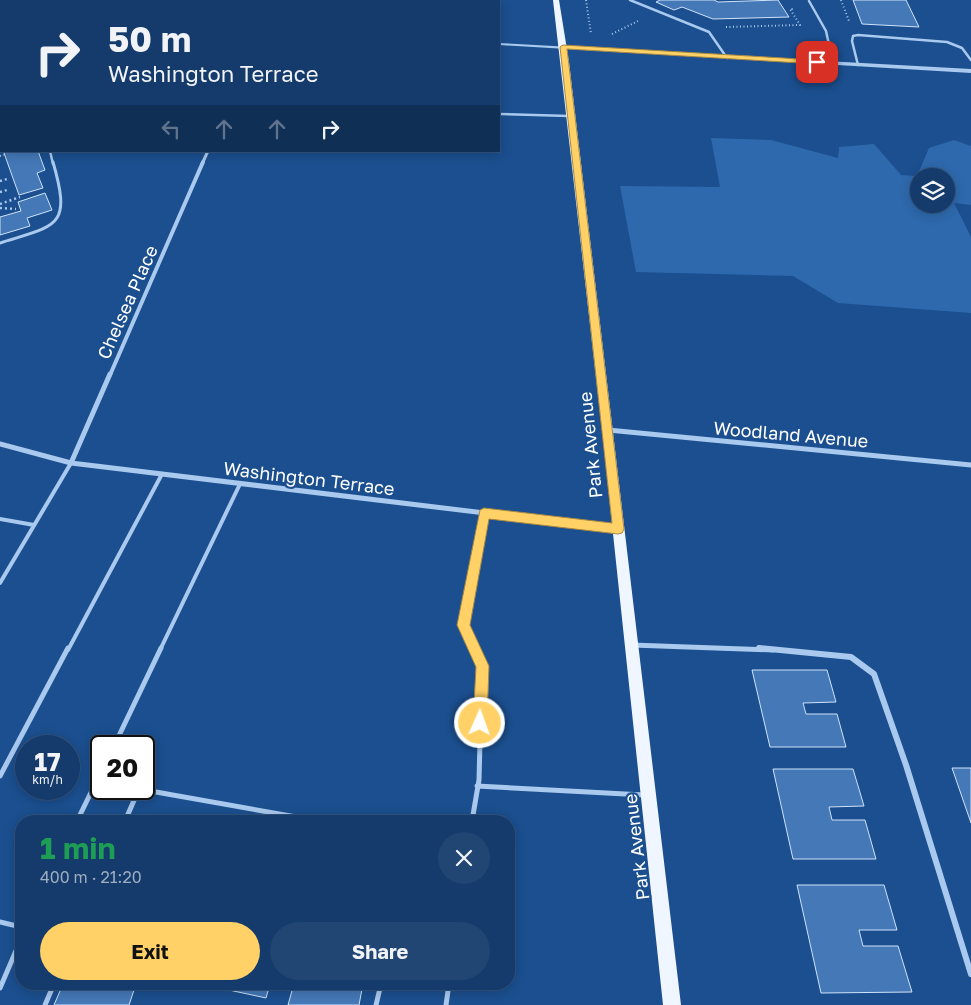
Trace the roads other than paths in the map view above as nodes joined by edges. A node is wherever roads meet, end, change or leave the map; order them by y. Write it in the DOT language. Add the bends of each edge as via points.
graph roads {
  1 [pos="556,0"];
  2 [pos="630,0"];
  3 [pos="809,1"];
  4 [pos="500,44"];
  5 [pos="563,47"];
  6 [pos="727,58"];
  7 [pos="971,60"];
  8 [pos="833,63"];
  9 [pos="858,65"];
  10 [pos="971,72"];
  11 [pos="500,114"];
  12 [pos="571,116"];
  13 [pos="50,152"];
  14 [pos="208,152"];
  15 [pos="0,243"];
  16 [pos="608,430"];
  17 [pos="0,444"];
  18 [pos="70,464"];
  19 [pos="971,465"];
  20 [pos="162,474"];
  21 [pos="240,484"];
  22 [pos="484,513"];
  23 [pos="0,519"];
  24 [pos="34,525"];
  25 [pos="618,529"];
  26 [pos="0,583"];
  27 [pos="631,645"];
  28 [pos="119,735"];
  29 [pos="0,776"];
  30 [pos="477,786"];
  31 [pos="155,792"];
  32 [pos="90,795"];
  33 [pos="648,795"];
  34 [pos="134,800"];
  35 [pos="81,815"];
  36 [pos="128,815"];
  37 [pos="285,815"];
  38 [pos="473,815"];
  39 [pos="0,922"];
  40 [pos="15,926"];
  41 [pos="15,953"];
  42 [pos="971,974"];
  43 [pos="0,988"];
  44 [pos="51,990"];
  45 [pos="380,990"];
  46 [pos="448,990"];
  47 [pos="45,1005"];
  48 [pos="376,1005"];
  49 [pos="446,1005"];
  50 [pos="672,1005"];
  1 -- 5 [label="main road, Park Avenue"];
  2 -- 6 [label="lane" via="709,32"];
  3 -- 8 [label="lane" via="826,31"];
  4 -- 5 [label="street"];
  5 -- 6 [label="street"];
  5 -- 12 [label="main road, Park Avenue"];
  6 -- 8 [label="street"];
  7 -- 9 [label="lane" via="962,48 937,40 855,35 852,40"];
  8 -- 9 [label="street"];
  9 -- 10 [label="street"];
  11 -- 12 [label="lane"];
  12 -- 16 [label="main road, Park Avenue"];
  13 -- 15 [label="lane" via="62,202 60,216 45,228"];
  14 -- 18 [label="street, Chelsea Place"];
  16 -- 19 [label="street, Woodland Avenue"];
  16 -- 25 [label="main road, Park Avenue"];
  17 -- 18 [label="street, Washington Terrace"];
  18 -- 20 [label="street, Washington Terrace"];
  18 -- 24 [label="lane"];
  20 -- 21 [label="street, Washington Terrace"];
  20 -- 29 [label="lane"];
  21 -- 22 [label="street, Washington Terrace"];
  21 -- 28 [label="lane"];
  22 -- 25 [label="street, Washington Terrace"];
  22 -- 30 [label="lane" via="463,625 482,666"];
  23 -- 24 [label="lane"];
  24 -- 26 [label="lane"];
  25 -- 27 [label="main road, Park Avenue"];
  27 -- 33 [label="main road, Park Avenue"];
  27 -- 42 [label="street" via="755,648 851,657 874,674"];
  30 -- 33 [label="lane"];
  30 -- 38 [label="lane"];
  31 -- 37 [label="lane"];
  32 -- 35 [label="lane"];
  33 -- 50 [label="main road, Park Avenue"];
  34 -- 36 [label="lane"];
  39 -- 40 [label="lane"];
  41 -- 43 [label="lane"];
  44 -- 47 [label="lane"];
  45 -- 48 [label="lane"];
  46 -- 49 [label="lane"];
}
